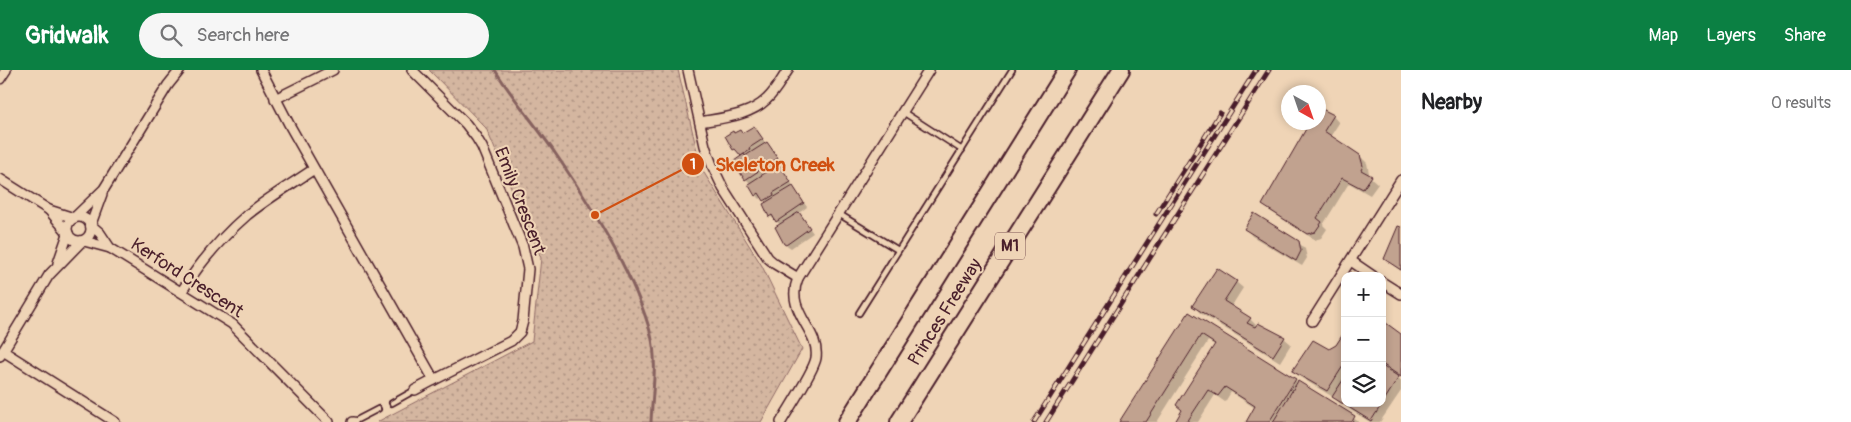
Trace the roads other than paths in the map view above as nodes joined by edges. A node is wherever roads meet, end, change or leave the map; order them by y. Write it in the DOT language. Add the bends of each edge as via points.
graph roads {
  1 [pos="6,70"];
  2 [pos="180,70"];
  3 [pos="261,70"];
  4 [pos="333,70"];
  5 [pos="412,70"];
  6 [pos="688,70"];
  7 [pos="788,70"];
  8 [pos="929,70"];
  9 [pos="1012,70"];
  10 [pos="1067,70"];
  11 [pos="1120,70"];
  12 [pos="0,79"];
  13 [pos="275,99"];
  14 [pos="902,112"];
  15 [pos="700,122"];
  16 [pos="962,150"];
  17 [pos="314,169"];
  18 [pos="0,179"];
  19 [pos="1401,180"];
  20 [pos="104,189"];
  21 [pos="49,210"];
  22 [pos="839,214"];
  23 [pos="74,217"];
  24 [pos="91,225"];
  25 [pos="68,234"];
  26 [pos="83,241"];
  27 [pos="110,248"];
  28 [pos="898,250"];
  29 [pos="1351,261"];
  30 [pos="57,266"];
  31 [pos="1367,272"];
  32 [pos="798,278"];
  33 [pos="1386,285"];
  34 [pos="182,291"];
  35 [pos="1401,294"];
  36 [pos="859,313"];
  37 [pos="1312,320"];
  38 [pos="1,354"];
  39 [pos="434,380"];
  40 [pos="415,390"];
  41 [pos="392,403"];
  42 [pos="378,409"];
  43 [pos="115,422"];
  44 [pos="329,422"];
  45 [pos="353,422"];
  46 [pos="781,422"];
  47 [pos="847,422"];
  48 [pos="899,422"];
  1 -- 12 [label="street"];
  2 -- 20 [label="street"];
  3 -- 13 [label="street"];
  4 -- 13 [label="street"];
  5 -- 39 [label="street, Emily Crescent" via="466,124 482,147 523,247 528,269 520,332 510,341"];
  6 -- 15 [label="street"];
  7 -- 15 [label="street" via="771,96 755,108"];
  8 -- 14 [label="street"];
  9 -- 16 [label="lane"];
  10 -- 47 [label="highway, Princes Freeway / M1"];
  11 -- 48 [label="highway, Princes Freeway / M1"];
  13 -- 17 [label="street"];
  14 -- 16 [label="lane"];
  14 -- 22 [label="street"];
  15 -- 32 [label="street" via="712,165 738,212 768,258"];
  16 -- 28 [label="lane"];
  17 -- 34 [label="street" via="234,227"];
  17 -- 39 [label="street"];
  18 -- 21 [label="street"];
  19 -- 29 [label="street"];
  20 -- 23 [label="street"];
  20 -- 24 [label="street"];
  21 -- 23 [label="street"];
  21 -- 25 [label="street"];
  22 -- 28 [label="lane"];
  22 -- 32 [label="street"];
  23 -- 24 [label="street" via="83,217"];
  23 -- 25 [label="street" via="67,225"];
  24 -- 26 [label="street" via="90,234"];
  24 -- 27 [label="street, Kerford Crescent"];
  25 -- 26 [label="street" via="74,240"];
  25 -- 30 [label="street"];
  26 -- 27 [label="street, Kerford Crescent"];
  26 -- 30 [label="street"];
  27 -- 34 [label="street, Kerford Crescent"];
  28 -- 36 [label="lane"];
  29 -- 31 [label="street"];
  29 -- 37 [label="street"];
  30 -- 38 [label="street"];
  32 -- 46 [label="street" via="795,298 813,340 816,358"];
  33 -- 35 [label="street"];
  34 -- 44 [label="street, Kerford Crescent" via="232,324"];
  38 -- 43 [label="street"];
  39 -- 40 [label="street, Emily Crescent"];
  40 -- 41 [label="lane, Emily Crescent"];
  42 -- 45 [label="lane"];
}
